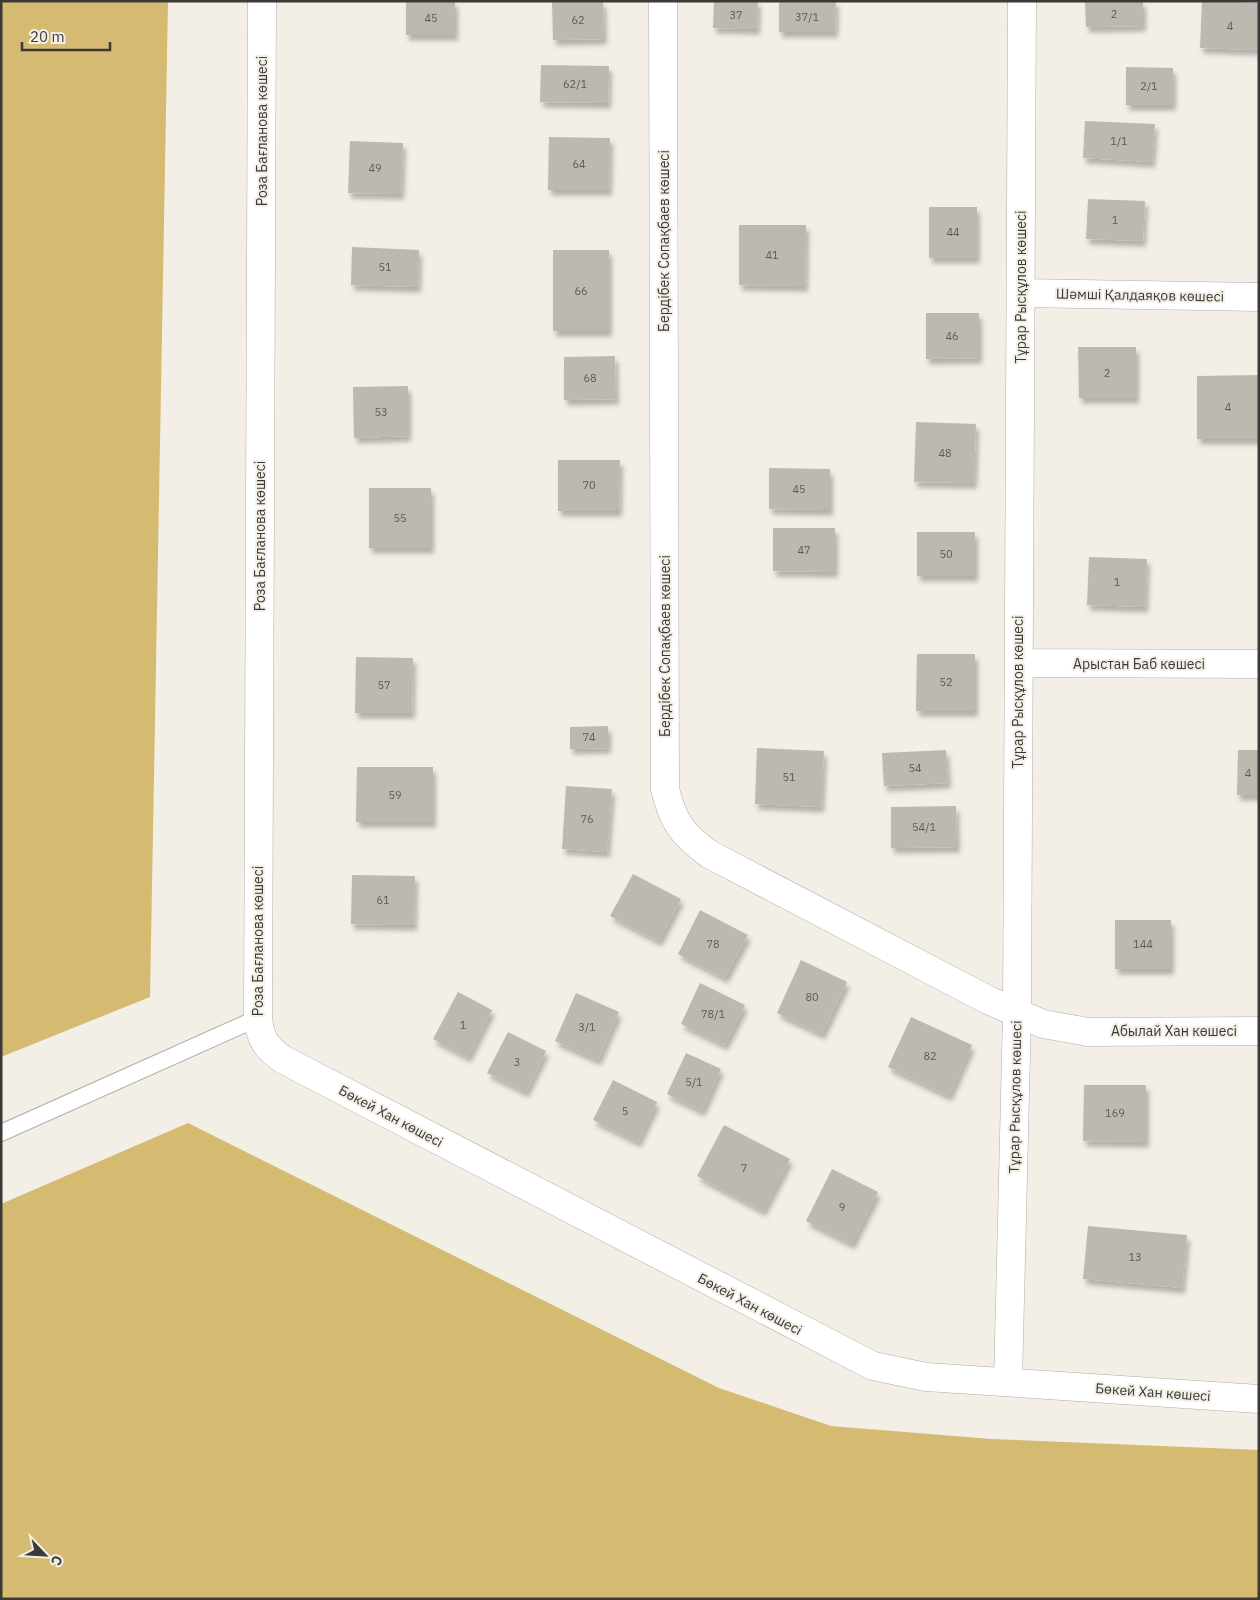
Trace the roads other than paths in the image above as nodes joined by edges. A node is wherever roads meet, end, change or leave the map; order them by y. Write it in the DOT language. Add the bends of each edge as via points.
graph roads {
  1 [pos="262,1"];
  2 [pos="663,1"];
  3 [pos="1022,1"];
  4 [pos="1021,293"];
  5 [pos="1259,297"];
  6 [pos="1019,664"];
  7 [pos="1259,664"];
  8 [pos="1017,1014"];
  9 [pos="258,1018"];
  10 [pos="1259,1031"];
  11 [pos="1088,1032"];
  12 [pos="284,1060"];
  13 [pos="1,1133"];
  14 [pos="1008,1382"];
  15 [pos="1259,1398"];
  1 -- 9 [label="street, Роза Бағланова көшесі"];
  2 -- 8 [label="street, Бердібек Сопақбаев көшесі" via="665,789 671,812 690,840 710,854"];
  3 -- 4 [label="street, Тұрар Рысқұлов көшесі"];
  4 -- 5 [label="street, Шәмші Қалдаяқов көшесі"];
  4 -- 6 [label="street, Тұрар Рысқұлов көшесі"];
  6 -- 7 [label="street, Арыстан Баб көшесі"];
  6 -- 8 [label="street, Тұрар Рысқұлов көшесі"];
  8 -- 11 [label="street, Бердібек Сопақбаев көшесі" via="1043,1024"];
  8 -- 14 [label="street, Тұрар Рысқұлов көшесі"];
  9 -- 12 [label="street, Роза Бағланова көшесі" via="259,1033 264,1043"];
  9 -- 13 [label="lane"];
  10 -- 11 [label="street, Абылай Хан көшесі"];
  12 -- 14 [label="street, Бөкей Хан көшесі" via="850,1356 874,1366 916,1375"];
  14 -- 15 [label="street, Бөкей Хан көшесі"];
}
